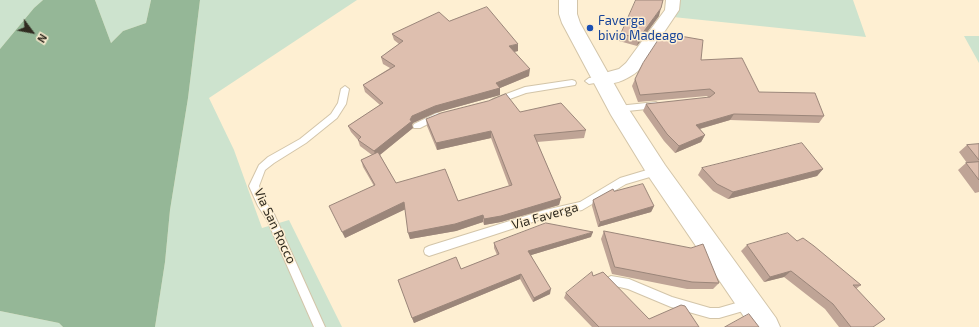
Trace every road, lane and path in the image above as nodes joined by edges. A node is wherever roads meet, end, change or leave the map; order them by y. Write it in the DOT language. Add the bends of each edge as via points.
graph roads {
  1 [pos="568,0"];
  2 [pos="673,0"];
  3 [pos="596,80"];
  4 [pos="572,83"];
  5 [pos="345,89"];
  6 [pos="488,104"];
  7 [pos="662,104"];
  8 [pos="618,109"];
  9 [pos="445,114"];
  10 [pos="417,126"];
  11 [pos="657,171"];
  12 [pos="429,251"];
  13 [pos="611,281"];
  14 [pos="751,304"];
  15 [pos="320,327"];
  16 [pos="767,327"];
  1 -- 3 [label="street" via="571,23"];
  2 -- 3 [label="street" via="672,10 638,61 625,72"];
  3 -- 8 [label="street"];
  4 -- 6 [label="lane" via="525,90"];
  5 -- 15 [label="lane, Via San Rocco" via="342,104 334,116 303,142 271,160 262,168 254,186"];
  7 -- 8 [label="lane"];
  8 -- 11 [label="street"];
  9 -- 10 [label="lane"];
  11 -- 12 [label="lane, Via Faverga" via="623,181 582,206 545,214"];
  11 -- 14 [label="street"];
  13 -- 14 [label="lane" via="629,284 672,302 710,313"];
  14 -- 16 [label="street"];
}
